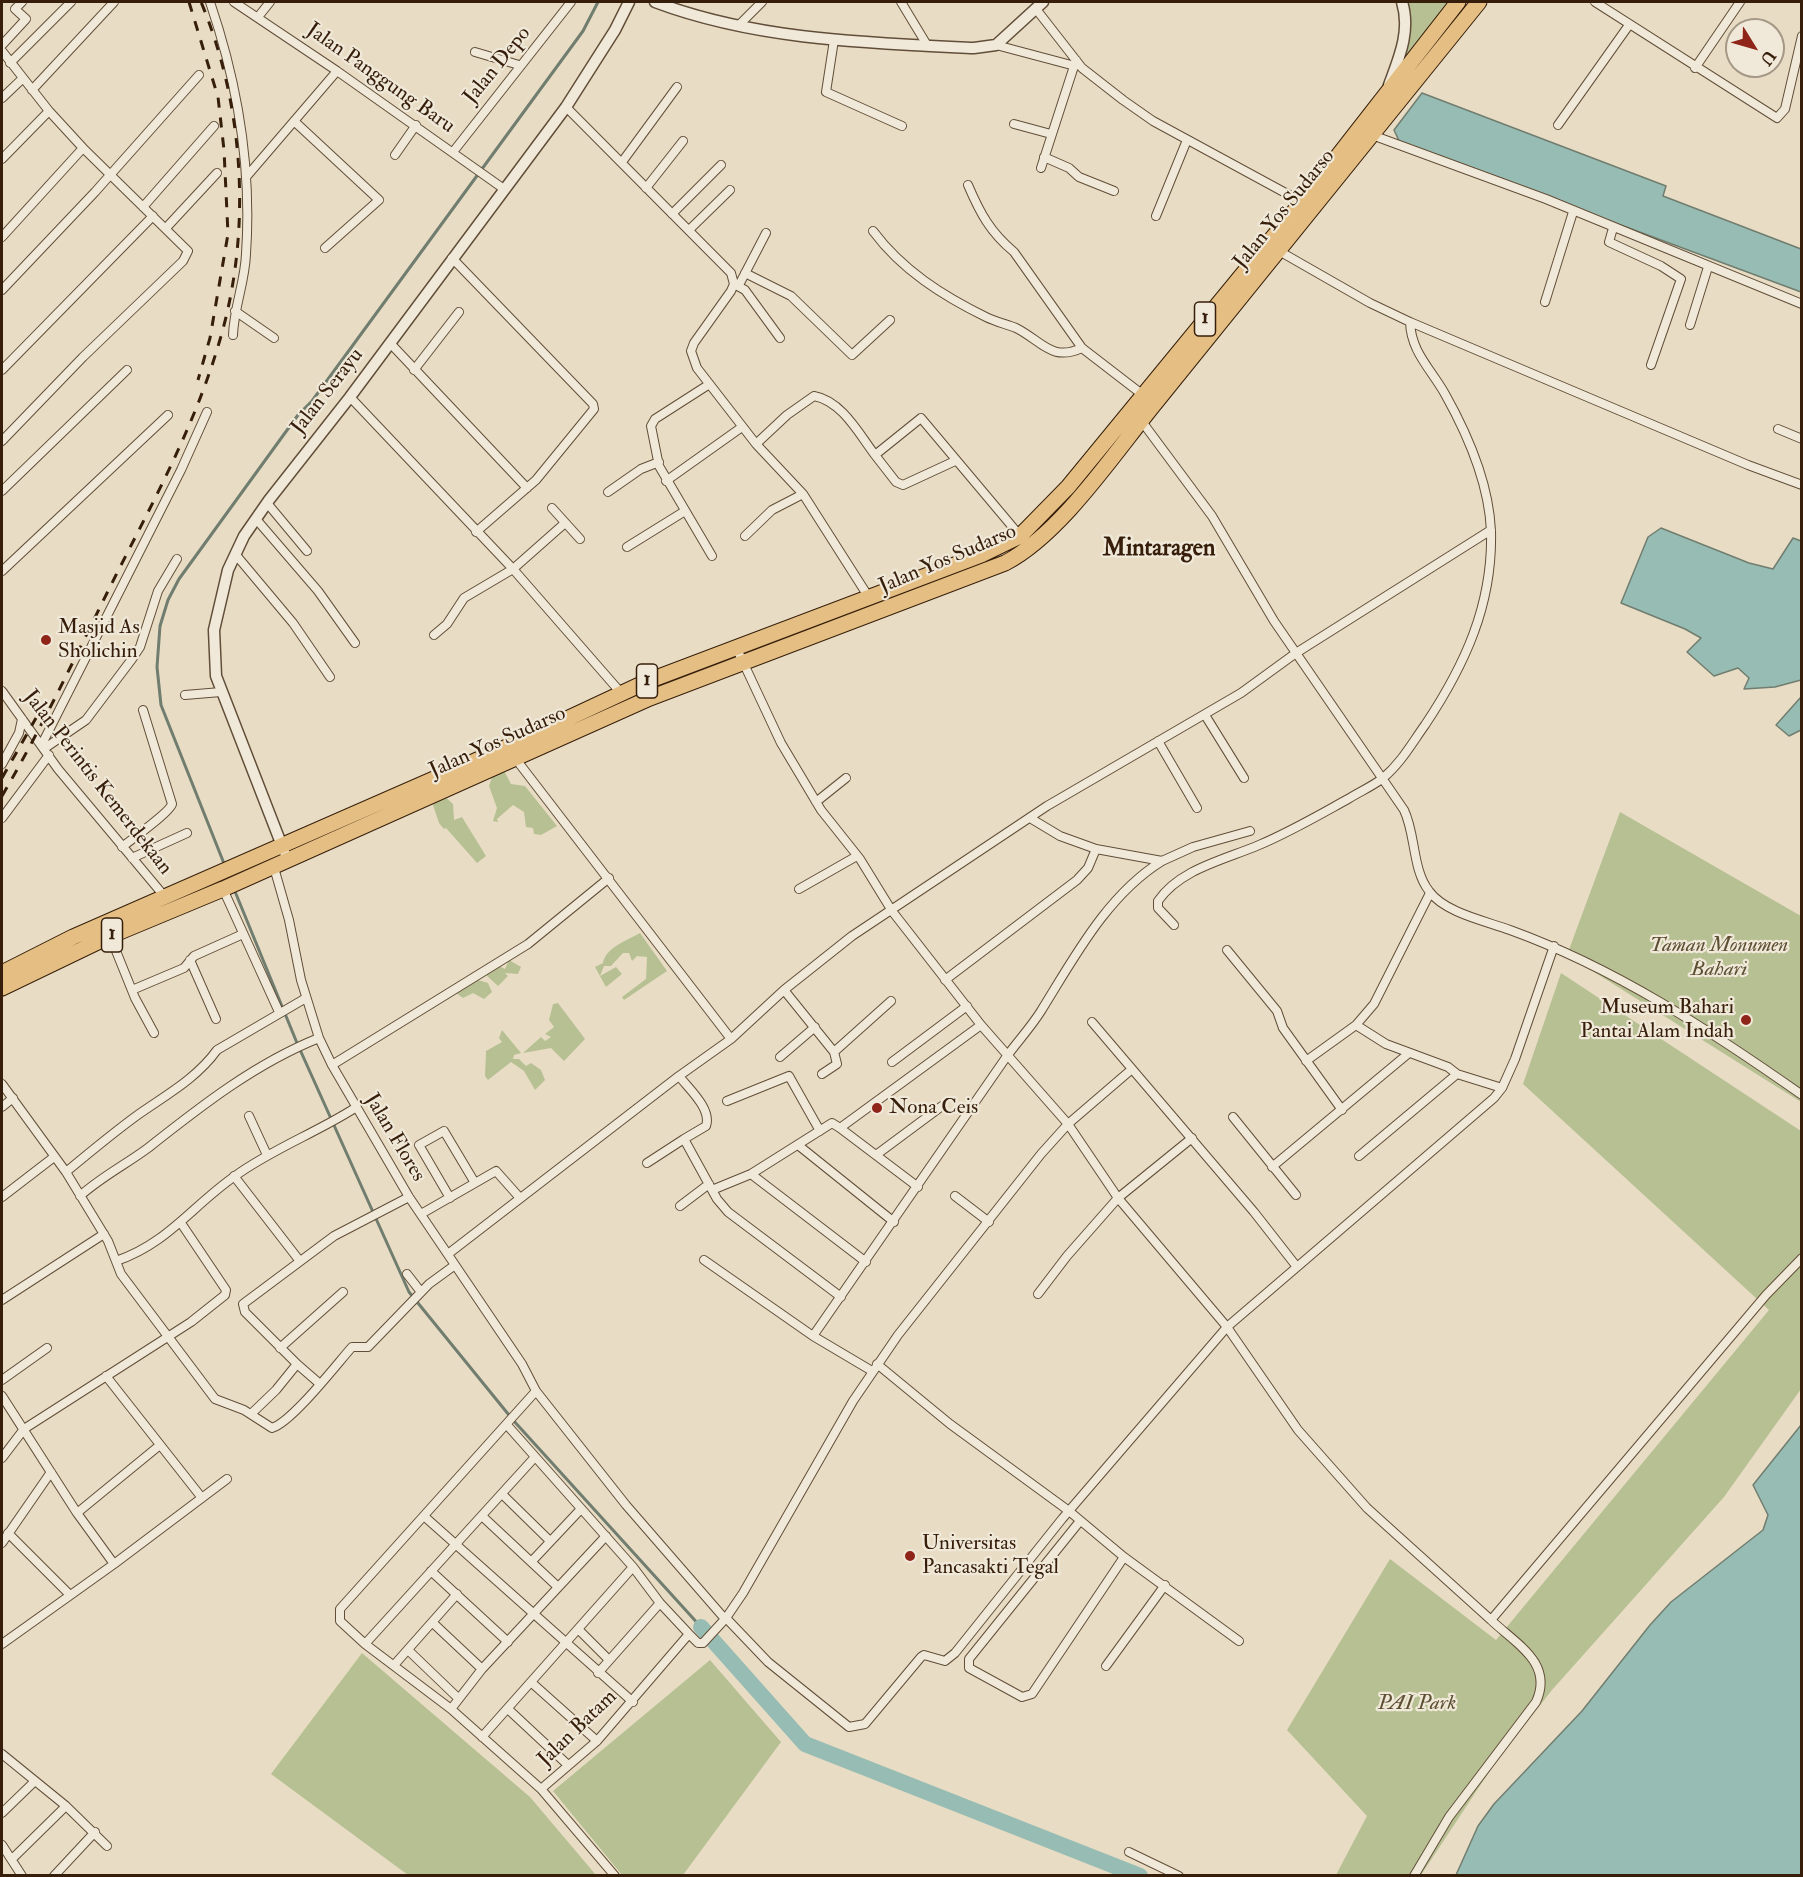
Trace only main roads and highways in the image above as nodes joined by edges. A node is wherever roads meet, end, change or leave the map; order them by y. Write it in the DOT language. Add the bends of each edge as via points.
graph roads {
  1 [pos="1458,2"];
  2 [pos="1479,2"];
  3 [pos="1307,206"];
  4 [pos="1136,416"];
  5 [pos="281,856"];
  6 [pos="239,872"];
  7 [pos="169,904"];
  8 [pos="2,973"];
  9 [pos="2,988"];
  1 -- 3 [label="highway, Jalan Yos Sudarso / 1" via="1384,96"];
  2 -- 3 [label="highway, Jalan Yos Sudarso / 1" via="1372,135"];
  3 -- 4 [label="highway, Jalan Yos Sudarso / 1" via="1279,251"];
  3 -- 4 [label="highway, Jalan Yos Sudarso / 1" via="1143,395"];
  4 -- 5 [label="highway, Jalan Yos Sudarso / 1" via="1020,536 981,555 648,681"];
  4 -- 5 [label="highway, Jalan Yos Sudarso / 1" via="1078,498 1032,548 1005,563 650,698"];
  5 -- 6 [label="highway, 1"];
  6 -- 7 [label="highway, 1" via="208,878"];
  6 -- 7 [label="highway, 1" via="225,888"];
  7 -- 8 [label="highway, 1"];
  7 -- 9 [label="highway, 1"];
}
